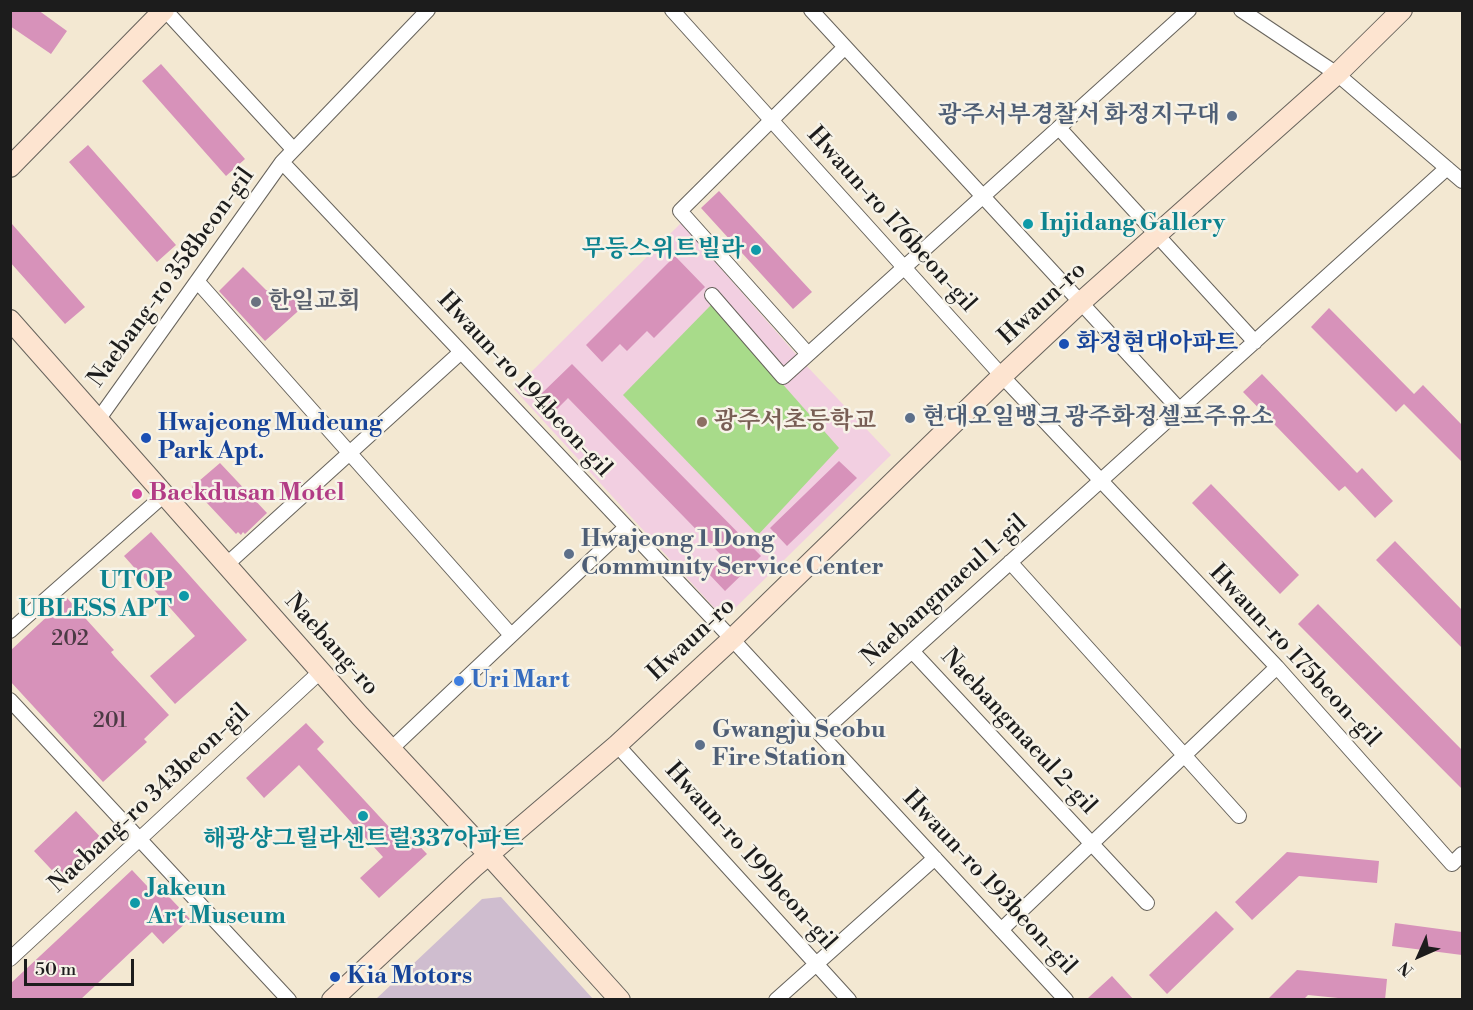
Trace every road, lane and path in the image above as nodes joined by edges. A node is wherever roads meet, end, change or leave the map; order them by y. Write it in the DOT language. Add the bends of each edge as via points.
graph roads {
  1 [pos="164,10"];
  2 [pos="428,10"];
  3 [pos="672,10"];
  4 [pos="811,10"];
  5 [pos="1189,10"];
  6 [pos="1241,10"];
  7 [pos="1402,10"];
  8 [pos="845,47"];
  9 [pos="1337,74"];
  10 [pos="771,120"];
  11 [pos="1059,128"];
  12 [pos="293,149"];
  13 [pos="282,162"];
  14 [pos="10,167"];
  15 [pos="1447,168"];
  16 [pos="1462,181"];
  17 [pos="983,196"];
  18 [pos="1158,235"];
  19 [pos="904,268"];
  20 [pos="197,281"];
  21 [pos="712,295"];
  22 [pos="1080,303"];
  23 [pos="10,320"];
  24 [pos="1255,342"];
  25 [pos="461,352"];
  26 [pos="805,357"];
  27 [pos="1002,376"];
  28 [pos="1179,408"];
  29 [pos="98,420"];
  30 [pos="350,453"];
  31 [pos="1099,482"];
  32 [pos="164,495"];
  33 [pos="626,527"];
  34 [pos="1010,562"];
  35 [pos="226,566"];
  36 [pos="10,631"];
  37 [pos="511,635"];
  38 [pos="732,639"];
  39 [pos="912,651"];
  40 [pos="1277,667"];
  41 [pos="321,671"];
  42 [pos="10,700"];
  43 [pos="820,734"];
  44 [pos="617,745"];
  45 [pos="391,749"];
  46 [pos="1185,756"];
  47 [pos="1239,816"];
  48 [pos="140,839"];
  49 [pos="1092,844"];
  50 [pos="1462,854"];
  51 [pos="489,855"];
  52 [pos="935,858"];
  53 [pos="1148,903"];
  54 [pos="1001,930"];
  55 [pos="10,960"];
  56 [pos="817,963"];
  57 [pos="289,999"];
  58 [pos="332,999"];
  59 [pos="620,999"];
  60 [pos="776,999"];
  61 [pos="849,999"];
  62 [pos="1066,999"];
  1 -- 12 [label="street"];
  1 -- 14 [label="street"];
  2 -- 12 [label="street, Naebang-ro 358beon-gil"];
  3 -- 10 [label="street, Hwaun-ro 176beon-gil"];
  4 -- 8 [label="street"];
  5 -- 11 [label="street"];
  6 -- 9 [label="street"];
  7 -- 9 [label="street, Hwaun-ro"];
  8 -- 10 [label="street, Hwaun-ro 176beon-gil"];
  8 -- 17 [label="street"];
  9 -- 15 [label="street"];
  9 -- 18 [label="street, Hwaun-ro"];
  10 -- 19 [label="street, Hwaun-ro 176beon-gil"];
  10 -- 26 [label="street" via="680,211"];
  11 -- 17 [label="street"];
  11 -- 18 [label="street"];
  12 -- 13 [label="street, Naebang-ro 358beon-gil"];
  13 -- 20 [label="street, Naebang-ro 358beon-gil"];
  13 -- 25 [label="street, Hwaun-ro 194beon-gil"];
  15 -- 16 [label="street"];
  15 -- 24 [label="street"];
  17 -- 19 [label="street"];
  17 -- 22 [label="street"];
  18 -- 22 [label="street, Hwaun-ro"];
  18 -- 24 [label="street"];
  19 -- 26 [label="street"];
  19 -- 27 [label="street, Hwaun-ro 176beon-gil"];
  20 -- 29 [label="street, Naebang-ro 358beon-gil"];
  20 -- 30 [label="street"];
  21 -- 26 [label="street" via="783,377"];
  22 -- 27 [label="street, Hwaun-ro"];
  22 -- 28 [label="street"];
  23 -- 29 [label="street, Naebang-ro"];
  24 -- 28 [label="street"];
  25 -- 30 [label="street"];
  25 -- 33 [label="street, Hwaun-ro 194beon-gil"];
  27 -- 31 [label="street, Hwaun-ro 175beon-gil"];
  27 -- 38 [label="street, Hwaun-ro"];
  28 -- 31 [label="street"];
  29 -- 32 [label="street, Naebang-ro"];
  30 -- 35 [label="street"];
  30 -- 37 [label="street"];
  31 -- 34 [label="street, Naebangmaeul 1-gil"];
  31 -- 40 [label="street, Hwaun-ro 175beon-gil"];
  32 -- 35 [label="street, Naebang-ro"];
  32 -- 36 [label="street"];
  33 -- 37 [label="street"];
  33 -- 38 [label="street, Hwaun-ro 194beon-gil"];
  34 -- 39 [label="street, Naebangmaeul 1-gil"];
  34 -- 46 [label="street"];
  35 -- 41 [label="street, Naebang-ro"];
  37 -- 45 [label="street"];
  38 -- 43 [label="street, Hwaun-ro 193beon-gil"];
  38 -- 44 [label="street, Hwaun-ro"];
  39 -- 43 [label="street, Naebangmaeul 1-gil"];
  39 -- 49 [label="street, Naebangmaeul 2-gil"];
  40 -- 46 [label="street, Naebangmaeul 2-gil"];
  40 -- 50 [label="street, Hwaun-ro 175beon-gil" via="1452,864"];
  41 -- 45 [label="street, Naebang-ro"];
  41 -- 48 [label="street, Naebang-ro 343beon-gil"];
  42 -- 48 [label="street"];
  43 -- 52 [label="street, Hwaun-ro 193beon-gil"];
  44 -- 51 [label="street, Hwaun-ro"];
  44 -- 56 [label="street, Hwaun-ro 199beon-gil"];
  45 -- 51 [label="street, Naebang-ro"];
  46 -- 47 [label="street"];
  46 -- 49 [label="street, Naebangmaeul 2-gil"];
  48 -- 55 [label="street, Naebang-ro 343beon-gil"];
  48 -- 57 [label="street"];
  49 -- 53 [label="street, Naebangmaeul 2-gil"];
  49 -- 54 [label="street, Naebangmaeul 2-gil"];
  51 -- 58 [label="street, Hwaun-ro"];
  51 -- 59 [label="street, Naebang-ro"];
  52 -- 54 [label="street, Hwaun-ro 193beon-gil"];
  52 -- 56 [label="street"];
  54 -- 62 [label="street, Hwaun-ro 193beon-gil"];
  56 -- 60 [label="street"];
  56 -- 61 [label="street, Hwaun-ro 199beon-gil"];
}
